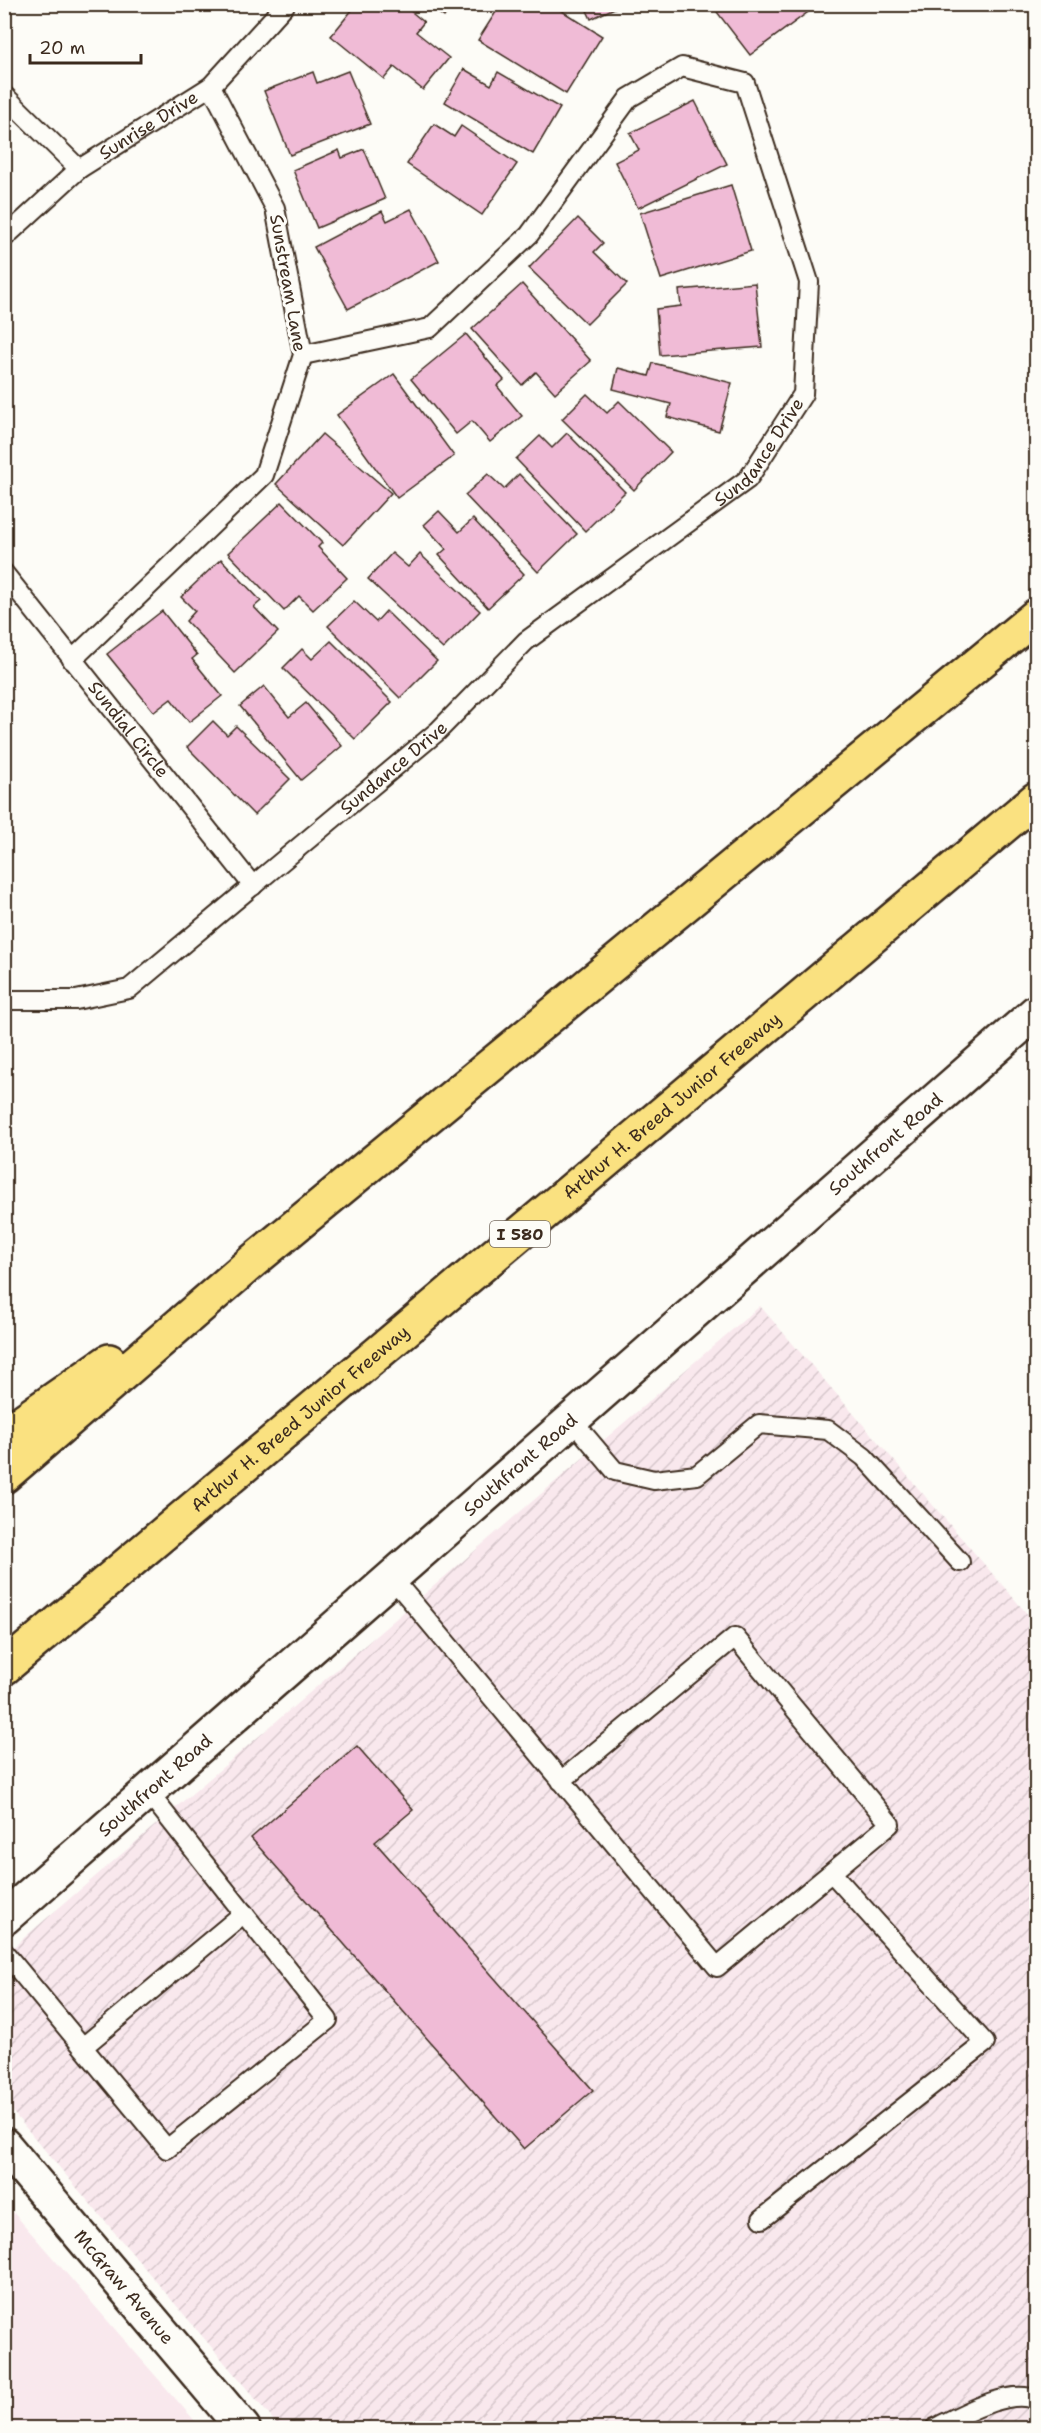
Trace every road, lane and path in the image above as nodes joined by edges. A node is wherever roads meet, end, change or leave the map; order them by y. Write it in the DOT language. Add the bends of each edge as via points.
graph roads {
  1 [pos="286,4"];
  2 [pos="211,86"];
  3 [pos="4,95"];
  4 [pos="79,169"];
  5 [pos="4,238"];
  6 [pos="303,356"];
  7 [pos="4,573"];
  8 [pos="1036,616"];
  9 [pos="72,660"];
  10 [pos="1036,799"];
  11 [pos="253,886"];
  12 [pos="4,1000"];
  13 [pos="1036,1012"];
  14 [pos="254,1261"];
  15 [pos="572,1420"];
  16 [pos="4,1434"];
  17 [pos="4,1476"];
  18 [pos="960,1562"];
  19 [pos="392,1578"];
  20 [pos="4,1668"];
  21 [pos="561,1781"];
  22 [pos="148,1792"];
  23 [pos="832,1873"];
  24 [pos="244,1914"];
  25 [pos="4,1918"];
  26 [pos="4,1952"];
  27 [pos="83,2047"];
  28 [pos="4,2145"];
  29 [pos="762,2220"];
  30 [pos="1036,2400"];
  31 [pos="243,2428"];
  32 [pos="935,2428"];
  1 -- 2 [label="lane, Sunrise Drive"];
  2 -- 4 [label="lane, Sunrise Drive"];
  2 -- 6 [label="lane, Sunstream Lane" via="275,208"];
  3 -- 4 [label="lane"];
  4 -- 5 [label="lane, Sunrise Drive"];
  6 -- 9 [label="lane, Sunstream Lane" via="264,475"];
  6 -- 11 [label="lane, Sundance Drive" via="430,328 529,235 629,99 682,66 745,82 809,282 803,394 748,478 526,641 438,731"];
  7 -- 9 [label="lane, Sundial Circle"];
  8 -- 14 [label="highway"];
  9 -- 11 [label="lane, Sundial Circle"];
  10 -- 20 [label="highway, Arthur H. Breed Junior Freeway / I 580"];
  11 -- 12 [label="lane, Sundance Drive" via="129,989 76,1000"];
  13 -- 15 [label="street, Southfront Road"];
  14 -- 16 [label="highway"];
  14 -- 17 [label="highway"];
  15 -- 18 [label="lane" via="615,1471 654,1480 697,1475 759,1424 828,1430 864,1457"];
  15 -- 19 [label="street, Southfront Road"];
  19 -- 21 [label="lane"];
  19 -- 22 [label="street, Southfront Road"];
  21 -- 23 [label="lane" via="717,1967"];
  21 -- 23 [label="lane" via="735,1637 890,1824"];
  22 -- 24 [label="lane"];
  22 -- 25 [label="street, Southfront Road"];
  23 -- 29 [label="lane" via="986,2043"];
  24 -- 27 [label="lane"];
  24 -- 27 [label="lane" via="328,2020 167,2149"];
  26 -- 27 [label="lane"];
  28 -- 31 [label="street, McGraw Avenue"];
  30 -- 32 [label="lane" via="1029,2397 990,2401"];
}
